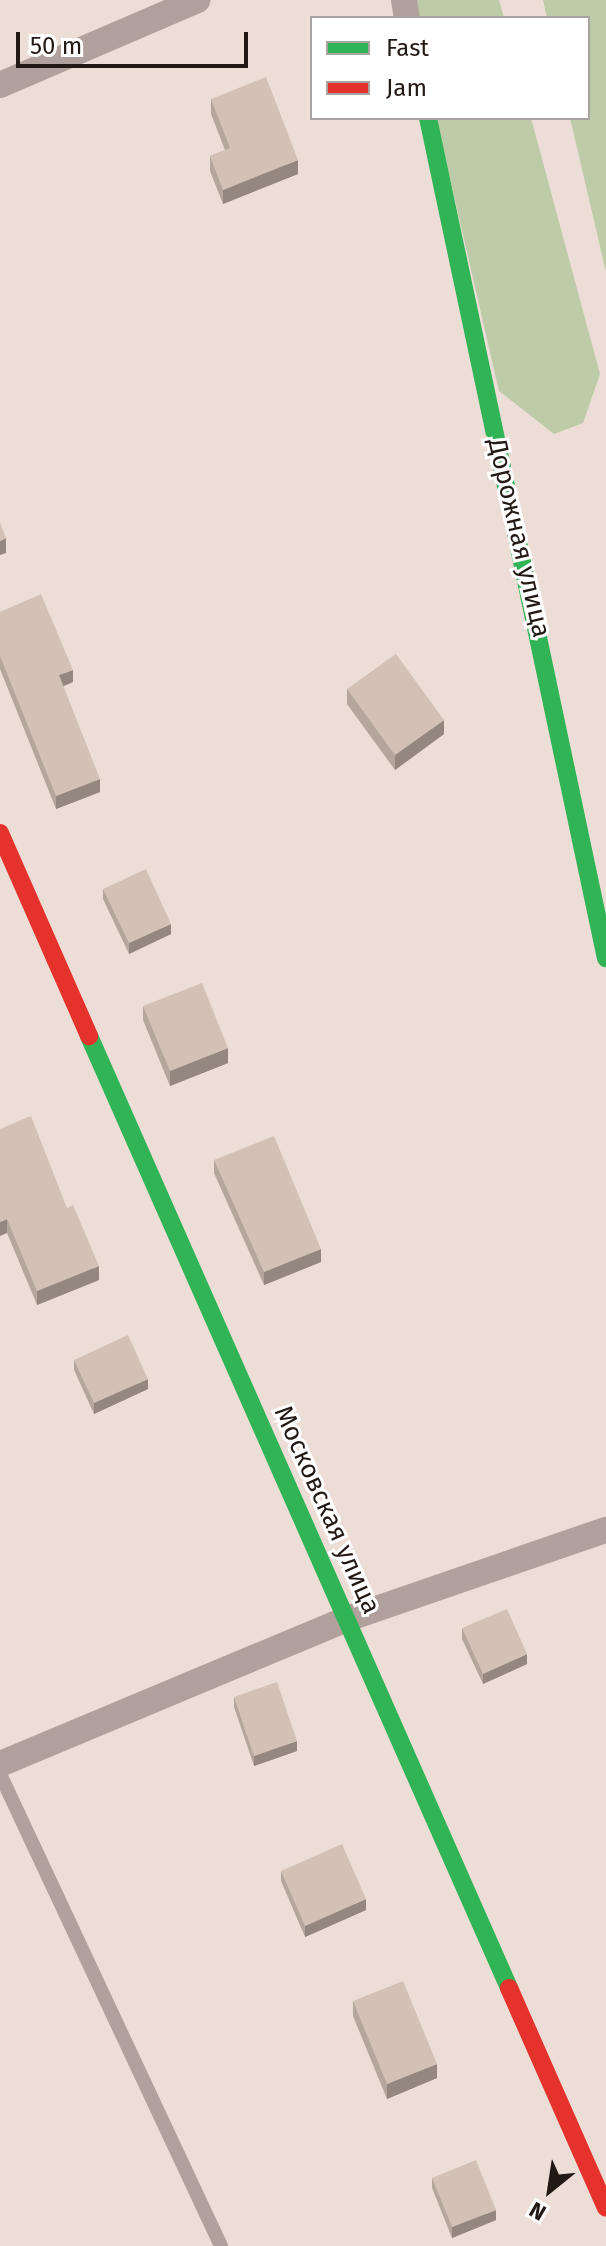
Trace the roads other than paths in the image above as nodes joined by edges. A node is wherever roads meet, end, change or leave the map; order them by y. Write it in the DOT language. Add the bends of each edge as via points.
graph roads {
  1 [pos="197,0"];
  2 [pos="0,85"];
  3 [pos="428,120"];
  4 [pos="0,833"];
  5 [pos="606,958"];
  6 [pos="606,1530"];
  7 [pos="347,1619"];
  8 [pos="0,1764"];
  9 [pos="0,1774"];
  10 [pos="606,2208"];
  11 [pos="221,2246"];
  1 -- 2 [label="street"];
  3 -- 5 [label="street, Дорожная улица" via="530,579"];
  4 -- 7 [label="street, Московская улица"];
  6 -- 7 [label="street"];
  7 -- 8 [label="street"];
  7 -- 10 [label="street, Московская улица"];
  9 -- 11 [label="lane"];
}
